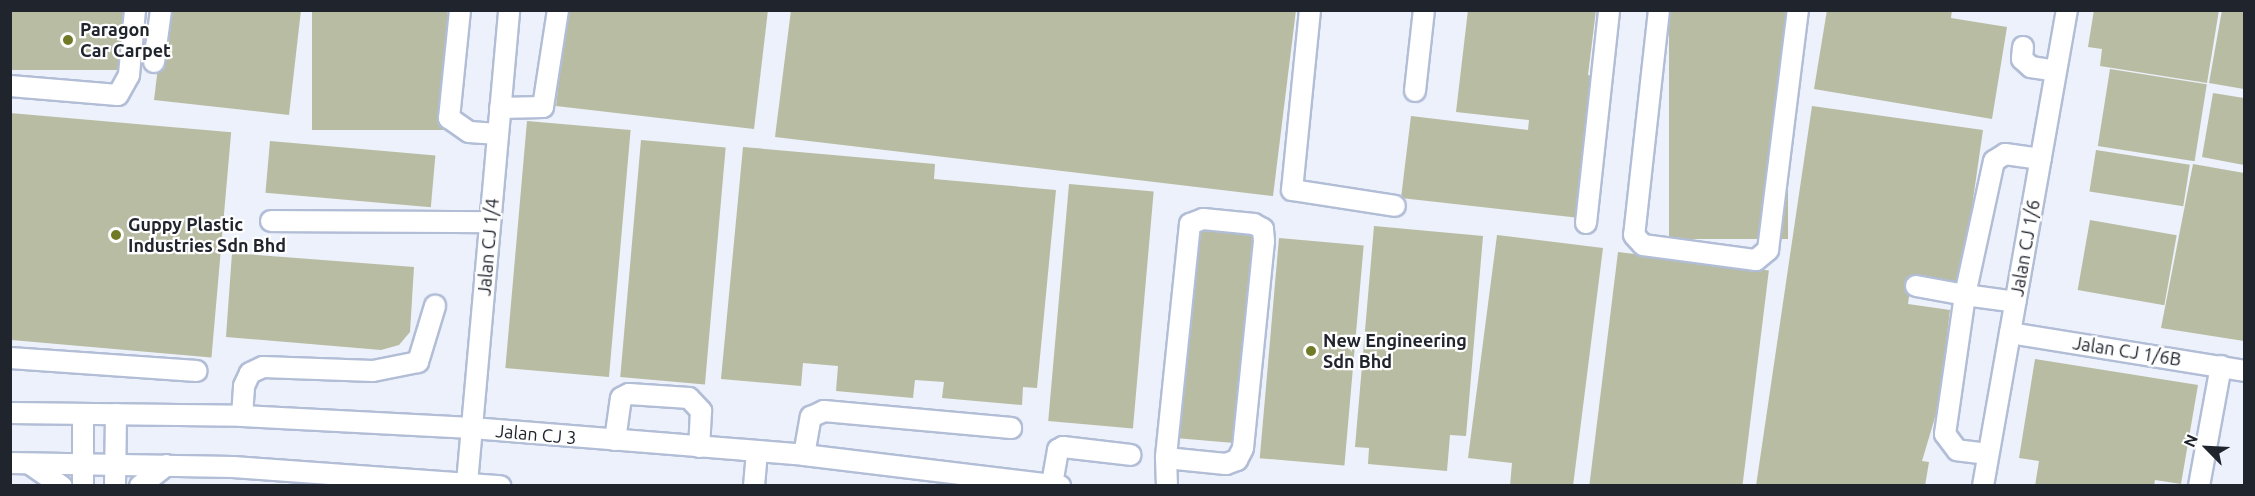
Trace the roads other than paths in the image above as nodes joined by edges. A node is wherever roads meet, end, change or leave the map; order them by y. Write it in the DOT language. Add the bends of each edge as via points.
graph roads {
  1 [pos="135,10"];
  2 [pos="161,10"];
  3 [pos="460,10"];
  4 [pos="508,10"];
  5 [pos="558,10"];
  6 [pos="1310,10"];
  7 [pos="1424,10"];
  8 [pos="1609,10"];
  9 [pos="1659,10"];
  10 [pos="1798,10"];
  11 [pos="2067,10"];
  12 [pos="2023,47"];
  13 [pos="154,62"];
  14 [pos="2056,70"];
  15 [pos="10,86"];
  16 [pos="1415,91"];
  17 [pos="500,108"];
  18 [pos="498,134"];
  19 [pos="2041,159"];
  20 [pos="1395,206"];
  21 [pos="271,220"];
  22 [pos="490,222"];
  23 [pos="1586,223"];
  24 [pos="1916,286"];
  25 [pos="1965,295"];
  26 [pos="2016,302"];
  27 [pos="435,306"];
  28 [pos="2010,333"];
  29 [pos="10,358"];
  30 [pos="2221,366"];
  31 [pos="197,370"];
  32 [pos="2244,371"];
  33 [pos="10,413"];
  34 [pos="83,414"];
  35 [pos="116,414"];
  36 [pos="242,416"];
  37 [pos="472,428"];
  38 [pos="1011,428"];
  39 [pos="615,440"];
  40 [pos="699,447"];
  41 [pos="757,452"];
  42 [pos="1988,454"];
  43 [pos="804,455"];
  44 [pos="1131,455"];
  45 [pos="1166,458"];
  46 [pos="19,463"];
  47 [pos="83,463"];
  48 [pos="115,463"];
  49 [pos="167,465"];
  50 [pos="467,483"];
  51 [pos="1056,485"];
  52 [pos="62,486"];
  53 [pos="83,486"];
  54 [pos="115,486"];
  55 [pos="140,486"];
  56 [pos="500,486"];
  57 [pos="754,486"];
  58 [pos="1167,486"];
  59 [pos="1983,486"];
  60 [pos="2199,486"];
  1 -- 15 [label="street" via="129,75 118,95"];
  2 -- 13 [label="street"];
  3 -- 18 [label="street" via="449,118 469,132"];
  4 -- 17 [label="street, Jalan CJ 1/4"];
  5 -- 17 [label="street" via="543,107"];
  6 -- 20 [label="street" via="1292,190"];
  7 -- 16 [label="street"];
  8 -- 23 [label="street"];
  9 -- 10 [label="street" via="1634,235 1643,245 1756,260 1768,250"];
  11 -- 14 [label="street, Jalan CJ 1/6"];
  12 -- 14 [label="street" via="2022,59 2031,67"];
  14 -- 19 [label="street, Jalan CJ 1/6"];
  17 -- 18 [label="street, Jalan CJ 1/4"];
  18 -- 22 [label="street, Jalan CJ 1/4"];
  19 -- 25 [label="street" via="2005,154 1994,161"];
  19 -- 26 [label="street, Jalan CJ 1/6"];
  21 -- 22 [label="street"];
  22 -- 37 [label="street, Jalan CJ 1/4"];
  24 -- 25 [label="street"];
  25 -- 26 [label="street"];
  25 -- 42 [label="street" via="1945,434 1957,450"];
  26 -- 28 [label="street, Jalan CJ 1/6"];
  27 -- 36 [label="street" via="418,362 373,371 263,367 250,373 244,386"];
  28 -- 30 [label="street, Jalan CJ 1/6B"];
  28 -- 42 [label="street, Jalan CJ 1/6"];
  29 -- 31 [label="street"];
  30 -- 32 [label="street, Jalan CJ 1/6B"];
  30 -- 60 [label="street"];
  33 -- 34 [label="street, Jalan CJ 3"];
  34 -- 35 [label="street, Jalan CJ 3"];
  34 -- 47 [label="street"];
  35 -- 36 [label="street, Jalan CJ 3"];
  35 -- 48 [label="street"];
  36 -- 37 [label="street, Jalan CJ 3"];
  37 -- 39 [label="street, Jalan CJ 3"];
  37 -- 50 [label="street, Jalan CJ 1/4"];
  38 -- 43 [label="street" via="824,411 811,417"];
  39 -- 40 [label="street, Jalan CJ 3"];
  39 -- 40 [label="street" via="621,398 630,394 689,398 700,411"];
  40 -- 41 [label="street, Jalan CJ 3"];
  41 -- 43 [label="street, Jalan CJ 3"];
  41 -- 57 [label="street"];
  42 -- 59 [label="street, Jalan CJ 1/6"];
  43 -- 51 [label="street, Jalan CJ 3"];
  44 -- 51 [label="street" via="1063,447 1058,450"];
  45 -- 45 [label="street" via="1226,464 1237,460 1243,448 1264,241 1263,229 1254,224 1203,219 1190,224"];
  45 -- 58 [label="street"];
  46 -- 47 [label="street"];
  46 -- 52 [label="street"];
  47 -- 48 [label="street"];
  47 -- 53 [label="street"];
  48 -- 49 [label="street"];
  48 -- 54 [label="street"];
  49 -- 50 [label="street"];
  49 -- 55 [label="street"];
  50 -- 56 [label="street"];
}
